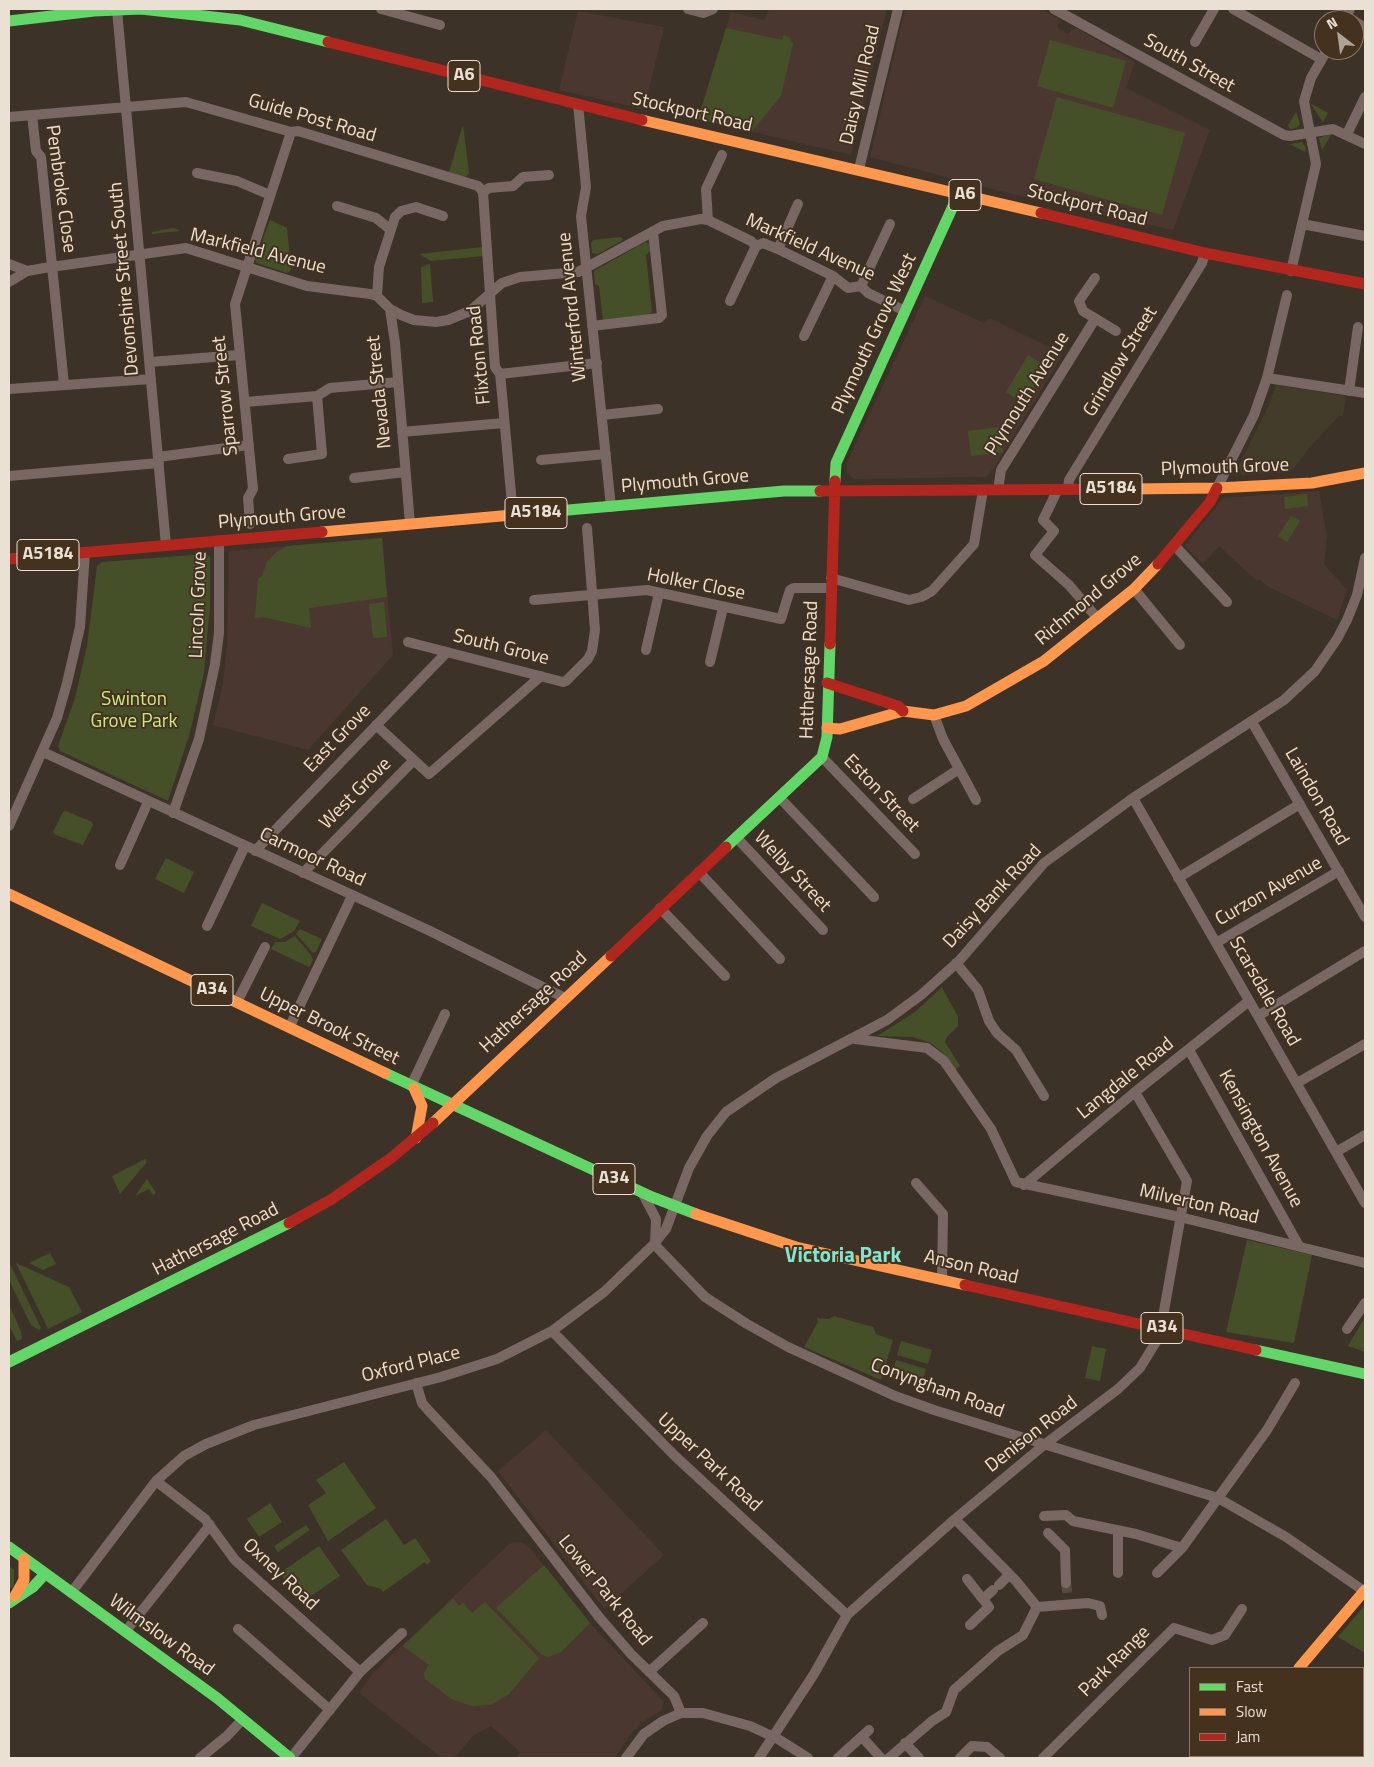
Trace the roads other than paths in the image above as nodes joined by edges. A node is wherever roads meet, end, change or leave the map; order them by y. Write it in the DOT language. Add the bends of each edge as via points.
graph roads {
  1 [pos="117,9"];
  2 [pos="381,9"];
  3 [pos="688,9"];
  4 [pos="713,9"];
  5 [pos="898,9"];
  6 [pos="1054,9"];
  7 [pos="1214,9"];
  8 [pos="1233,9"];
  9 [pos="395,11"];
  10 [pos="1252,13"];
  11 [pos="9,21"];
  12 [pos="440,24"];
  13 [pos="1195,42"];
  14 [pos="1314,49"];
  15 [pos="1321,60"];
  16 [pos="1365,97"];
  17 [pos="578,104"];
  18 [pos="126,107"];
  19 [pos="32,115"];
  20 [pos="9,117"];
  21 [pos="291,132"];
  22 [pos="1310,132"];
  23 [pos="1347,134"];
  24 [pos="1365,144"];
  25 [pos="722,155"];
  26 [pos="859,169"];
  27 [pos="197,173"];
  28 [pos="549,175"];
  29 [pos="483,192"];
  30 [pos="959,193"];
  31 [pos="270,195"];
  32 [pos="798,204"];
  33 [pos="337,206"];
  34 [pos="443,216"];
  35 [pos="708,220"];
  36 [pos="890,224"];
  37 [pos="1302,224"];
  38 [pos="391,230"];
  39 [pos="653,232"];
  40 [pos="1365,236"];
  41 [pos="756,246"];
  42 [pos="778,249"];
  43 [pos="1205,253"];
  44 [pos="140,254"];
  45 [pos="9,264"];
  46 [pos="246,266"];
  47 [pos="53,267"];
  48 [pos="586,269"];
  49 [pos="27,271"];
  50 [pos="1291,271"];
  51 [pos="834,276"];
  52 [pos="1095,278"];
  53 [pos="9,282"];
  54 [pos="1365,284"];
  55 [pos="861,286"];
  56 [pos="491,291"];
  57 [pos="1287,295"];
  58 [pos="377,296"];
  59 [pos="730,301"];
  60 [pos="390,309"];
  61 [pos="905,311"];
  62 [pos="1095,319"];
  63 [pos="592,326"];
  64 [pos="1358,327"];
  65 [pos="1116,332"];
  66 [pos="804,336"];
  67 [pos="240,355"];
  68 [pos="150,362"];
  69 [pos="598,363"];
  70 [pos="500,374"];
  71 [pos="1267,378"];
  72 [pos="151,379"];
  73 [pos="398,382"];
  74 [pos="64,384"];
  75 [pos="9,389"];
  76 [pos="1348,391"];
  77 [pos="1365,393"];
  78 [pos="318,396"];
  79 [pos="245,402"];
  80 [pos="658,409"];
  81 [pos="602,414"];
  82 [pos="504,422"];
  83 [pos="402,432"];
  84 [pos="249,445"];
  85 [pos="606,454"];
  86 [pos="288,459"];
  87 [pos="158,460"];
  88 [pos="541,460"];
  89 [pos="405,472"];
  90 [pos="1365,473"];
  91 [pos="9,476"];
  92 [pos="354,478"];
  93 [pos="1218,488"];
  94 [pos="1063,489"];
  95 [pos="982,490"];
  96 [pos="998,490"];
  97 [pos="833,491"];
  98 [pos="611,507"];
  99 [pos="513,515"];
  100 [pos="250,524"];
  101 [pos="410,524"];
  102 [pos="587,528"];
  103 [pos="219,541"];
  104 [pos="166,545"];
  105 [pos="1175,546"];
  106 [pos="86,552"];
  107 [pos="1365,558"];
  108 [pos="9,559"];
  109 [pos="830,583"];
  110 [pos="1134,589"];
  111 [pos="660,593"];
  112 [pos="592,595"];
  113 [pos="534,600"];
  114 [pos="1228,602"];
  115 [pos="723,608"];
  116 [pos="1098,619"];
  117 [pos="408,642"];
  118 [pos="1180,645"];
  119 [pos="646,650"];
  120 [pos="447,652"];
  121 [pos="710,662"];
  122 [pos="541,676"];
  123 [pos="827,683"];
  124 [pos="903,711"];
  125 [pos="934,715"];
  126 [pos="1252,722"];
  127 [pos="376,725"];
  128 [pos="827,728"];
  129 [pos="43,752"];
  130 [pos="822,757"];
  131 [pos="414,760"];
  132 [pos="959,769"];
  133 [pos="779,797"];
  134 [pos="1133,798"];
  135 [pos="913,799"];
  136 [pos="976,800"];
  137 [pos="148,802"];
  138 [pos="1300,804"];
  139 [pos="173,813"];
  140 [pos="9,826"];
  141 [pos="736,837"];
  142 [pos="245,846"];
  143 [pos="255,851"];
  144 [pos="915,854"];
  145 [pos="120,865"];
  146 [pos="1339,871"];
  147 [pos="700,872"];
  148 [pos="303,873"];
  149 [pos="1178,878"];
  150 [pos="9,894"];
  151 [pos="352,896"];
  152 [pos="874,897"];
  153 [pos="660,908"];
  154 [pos="1365,916"];
  155 [pos="208,926"];
  156 [pos="823,930"];
  157 [pos="1216,943"];
  158 [pos="265,947"];
  159 [pos="1365,951"];
  160 [pos="780,959"];
  161 [pos="956,964"];
  162 [pos="725,976"];
  163 [pos="565,998"];
  164 [pos="1249,1001"];
  165 [pos="237,1002"];
  166 [pos="445,1014"];
  167 [pos="1258,1016"];
  168 [pos="290,1026"];
  169 [pos="855,1039"];
  170 [pos="1365,1044"];
  171 [pos="1189,1050"];
  172 [pos="1297,1084"];
  173 [pos="412,1087"];
  174 [pos="1135,1092"];
  175 [pos="1044,1096"];
  176 [pos="450,1105"];
  177 [pos="1365,1135"];
  178 [pos="416,1138"];
  179 [pos="1336,1152"];
  180 [pos="580,1163"];
  181 [pos="916,1183"];
  182 [pos="1024,1185"];
  183 [pos="639,1191"];
  184 [pos="1365,1203"];
  185 [pos="676,1206"];
  186 [pos="1180,1217"];
  187 [pos="654,1244"];
  188 [pos="1299,1246"];
  189 [pos="1365,1263"];
  190 [pos="942,1279"];
  191 [pos="1365,1303"];
  192 [pos="1161,1328"];
  193 [pos="1347,1329"];
  194 [pos="552,1331"];
  195 [pos="9,1362"];
  196 [pos="1365,1374"];
  197 [pos="416,1383"];
  198 [pos="1294,1383"];
  199 [pos="1044,1445"];
  200 [pos="156,1481"];
  201 [pos="1218,1498"];
  202 [pos="1044,1516"];
  203 [pos="955,1519"];
  204 [pos="210,1525"];
  205 [pos="1118,1532"];
  206 [pos="1048,1533"];
  207 [pos="9,1547"];
  208 [pos="1182,1548"];
  209 [pos="24,1559"];
  210 [pos="1118,1573"];
  211 [pos="1157,1573"];
  212 [pos="45,1574"];
  213 [pos="1009,1574"];
  214 [pos="967,1579"];
  215 [pos="1066,1583"];
  216 [pos="1365,1590"];
  217 [pos="71,1593"];
  218 [pos="984,1599"];
  219 [pos="10,1602"];
  220 [pos="1037,1607"];
  221 [pos="1242,1609"];
  222 [pos="847,1615"];
  223 [pos="1102,1615"];
  224 [pos="703,1623"];
  225 [pos="970,1625"];
  226 [pos="238,1629"];
  227 [pos="125,1632"];
  228 [pos="402,1633"];
  229 [pos="1300,1667"];
  230 [pos="360,1672"];
  231 [pos="649,1672"];
  232 [pos="330,1710"];
  233 [pos="681,1713"];
  234 [pos="244,1719"];
  235 [pos="772,1736"];
  236 [pos="905,1743"];
  237 [pos="200,1758"];
  238 [pos="291,1758"];
  239 [pos="626,1758"];
  240 [pos="759,1758"];
  241 [pos="808,1758"];
  242 [pos="838,1758"];
  243 [pos="881,1758"];
  244 [pos="889,1758"];
  245 [pos="919,1758"];
  246 [pos="960,1758"];
  247 [pos="1000,1758"];
  248 [pos="1043,1758"];
  1 -- 11 [label="main road, Stockport Road / A6"];
  1 -- 17 [label="main road, Stockport Road / A6" via="191,12 240,20"];
  1 -- 18 [label="street, Devonshire Street South"];
  2 -- 9 [label="street"];
  3 -- 4 [label="street" via="703,13"];
  5 -- 26 [label="street, Daisy Mill Road"];
  6 -- 22 [label="street, South Street" via="1274,131 1290,136"];
  7 -- 13 [label="street"];
  8 -- 10 [label="street"];
  9 -- 12 [label="street"];
  10 -- 14 [label="street"];
  15 -- 22 [label="street" via="1308,84 1304,101"];
  16 -- 23 [label="street"];
  17 -- 26 [label="main road, Stockport Road / A6"];
  17 -- 48 [label="street, Winterford Avenue" via="586,186 581,216"];
  18 -- 19 [label="street, Guide Post Road"];
  18 -- 21 [label="street, Guide Post Road" via="186,102"];
  18 -- 44 [label="street, Devonshire Street South"];
  19 -- 20 [label="street, Guide Post Road"];
  19 -- 47 [label="street, Pembroke Close" via="36,151 41,157"];
  21 -- 29 [label="street, Guide Post Road" via="298,131 450,177 478,186"];
  21 -- 31 [label="street, Sparrow Street"];
  22 -- 23 [label="street, South Street" via="1333,129"];
  22 -- 37 [label="street" via="1316,164"];
  23 -- 24 [label="street"];
  25 -- 35 [label="street" via="706,189"];
  26 -- 30 [label="main road, Stockport Road / A6"];
  27 -- 31 [label="street" via="237,181"];
  28 -- 29 [label="street" via="523,177 513,186 489,188"];
  29 -- 56 [label="street, Flixton Road"];
  30 -- 43 [label="main road, Stockport Road / A6"];
  30 -- 61 [label="main road, Plymouth Grove West"];
  31 -- 46 [label="street, Sparrow Street"];
  32 -- 42 [label="street"];
  33 -- 38 [label="street" via="376,218"];
  34 -- 38 [label="street" via="409,208 395,217"];
  35 -- 39 [label="street" via="673,223"];
  35 -- 41 [label="street, Markfield Avenue"];
  36 -- 55 [label="street"];
  37 -- 40 [label="street"];
  37 -- 50 [label="street"];
  38 -- 58 [label="street" via="379,267"];
  39 -- 48 [label="street"];
  39 -- 63 [label="street" via="662,314 659,318"];
  41 -- 42 [label="street, Markfield Avenue" via="763,243"];
  41 -- 59 [label="street"];
  42 -- 51 [label="street, Markfield Avenue"];
  43 -- 50 [label="main road, Stockport Road / A6"];
  43 -- 94 [label="street, Grindlow Street"];
  44 -- 46 [label="street, Markfield Avenue" via="186,248"];
  44 -- 47 [label="street, Markfield Avenue"];
  44 -- 68 [label="street, Devonshire Street South"];
  45 -- 49 [label="street"];
  46 -- 58 [label="street, Markfield Avenue" via="307,286"];
  46 -- 67 [label="street, Sparrow Street" via="235,304"];
  47 -- 49 [label="street, Markfield Avenue"];
  47 -- 74 [label="street, Pembroke Close"];
  48 -- 56 [label="street" via="520,277"];
  48 -- 63 [label="street, Winterford Avenue"];
  49 -- 53 [label="street"];
  50 -- 54 [label="main road, Stockport Road / A6"];
  51 -- 55 [label="street, Markfield Avenue" via="848,288"];
  51 -- 66 [label="street"];
  52 -- 62 [label="street" via="1079,301 1083,311"];
  55 -- 61 [label="street, Markfield Avenue" via="868,294"];
  56 -- 60 [label="street" via="470,311 448,320 414,320"];
  56 -- 70 [label="street, Flixton Road" via="495,367"];
  57 -- 71 [label="street, Richmond Grove"];
  58 -- 60 [label="street"];
  60 -- 73 [label="street, Nevada Street"];
  61 -- 97 [label="main road, Plymouth Grove West" via="836,463"];
  62 -- 65 [label="street"];
  62 -- 96 [label="street, Plymouth Avenue" via="1001,470"];
  63 -- 69 [label="street, Winterford Avenue"];
  64 -- 76 [label="street"];
  67 -- 68 [label="street"];
  67 -- 79 [label="street, Sparrow Street"];
  68 -- 72 [label="street, Devonshire Street South"];
  69 -- 70 [label="street"];
  69 -- 81 [label="street, Winterford Avenue"];
  70 -- 82 [label="street, Flixton Road"];
  71 -- 76 [label="street"];
  71 -- 93 [label="street, Richmond Grove" via="1254,415"];
  72 -- 74 [label="street"];
  72 -- 87 [label="street, Devonshire Street South"];
  73 -- 78 [label="street" via="330,388"];
  73 -- 83 [label="street, Nevada Street"];
  74 -- 75 [label="street"];
  76 -- 77 [label="street"];
  78 -- 79 [label="street"];
  78 -- 86 [label="street" via="322,454"];
  79 -- 84 [label="street, Sparrow Street"];
  80 -- 81 [label="street"];
  81 -- 85 [label="street, Winterford Avenue"];
  82 -- 83 [label="street"];
  82 -- 99 [label="street, Flixton Road"];
  83 -- 89 [label="street, Nevada Street"];
  84 -- 87 [label="street"];
  84 -- 100 [label="street, Sparrow Street"];
  85 -- 88 [label="street"];
  85 -- 98 [label="street, Winterford Avenue"];
  87 -- 91 [label="street"];
  87 -- 104 [label="street, Devonshire Street South"];
  89 -- 92 [label="street, Nevada Street"];
  89 -- 101 [label="street, Nevada Street"];
  90 -- 93 [label="main road, Plymouth Grove / A5184" via="1312,483"];
  93 -- 94 [label="main road, Plymouth Grove / A5184"];
  93 -- 105 [label="main road, Richmond Grove"];
  94 -- 96 [label="main road, Plymouth Grove / A5184"];
  94 -- 116 [label="street, Grindlow Street" via="1043,520 1054,531 1034,555 1069,585"];
  95 -- 96 [label="main road, Plymouth Grove / A5184"];
  95 -- 97 [label="main road, Plymouth Grove / A5184"];
  95 -- 109 [label="street" via="974,544 932,591 909,600"];
  97 -- 98 [label="main road, Plymouth Grove / A5184" via="744,494"];
  97 -- 109 [label="main road, Hathersage Road"];
  98 -- 99 [label="main road, Plymouth Grove / A5184"];
  99 -- 101 [label="main road, Plymouth Grove / A5184"];
  101 -- 103 [label="main road, Plymouth Grove / A5184"];
  102 -- 112 [label="street"];
  103 -- 104 [label="main road, Plymouth Grove / A5184"];
  103 -- 139 [label="street, Lincoln Grove" via="216,664 199,739"];
  104 -- 106 [label="main road, Plymouth Grove / A5184"];
  105 -- 110 [label="main road, Richmond Grove"];
  105 -- 114 [label="street"];
  106 -- 108 [label="main road, Plymouth Grove / A5184"];
  106 -- 129 [label="street" via="80,627 60,709"];
  107 -- 126 [label="street, Daisy Bank Road" via="1357,595 1332,647 1315,671 1284,700"];
  109 -- 115 [label="street, Holker Close" via="790,590 781,619"];
  109 -- 123 [label="main road, Hathersage Road"];
  110 -- 116 [label="main road, Richmond Grove"];
  110 -- 118 [label="street"];
  111 -- 112 [label="street, Holker Close" via="646,590"];
  111 -- 115 [label="street, Holker Close"];
  111 -- 119 [label="street"];
  112 -- 113 [label="street, Holker Close"];
  112 -- 122 [label="street, South Grove" via="596,630 588,659 563,682"];
  115 -- 121 [label="street"];
  116 -- 125 [label="main road, Richmond Grove" via="1044,661 1016,678 966,706"];
  117 -- 120 [label="street, South Grove"];
  120 -- 122 [label="street, South Grove"];
  120 -- 127 [label="street, East Grove"];
  122 -- 131 [label="street" via="429,774"];
  123 -- 124 [label="main road, Richmond Grove" via="898,706"];
  123 -- 128 [label="main road, Hathersage Road"];
  124 -- 125 [label="main road, Richmond Grove"];
  124 -- 128 [label="main road, Richmond Grove" via="840,729"];
  125 -- 132 [label="street"];
  126 -- 134 [label="street, Daisy Bank Road"];
  126 -- 138 [label="street, Laindon Road"];
  127 -- 131 [label="street"];
  127 -- 143 [label="street, East Grove"];
  128 -- 130 [label="main road, Hathersage Road"];
  129 -- 137 [label="street, Carmoor Road"];
  129 -- 140 [label="street"];
  130 -- 133 [label="main road, Hathersage Road"];
  130 -- 144 [label="street, Eston Street"];
  131 -- 148 [label="street, West Grove"];
  132 -- 135 [label="street"];
  132 -- 136 [label="street"];
  133 -- 141 [label="main road, Hathersage Road"];
  133 -- 152 [label="street"];
  134 -- 149 [label="street, Scarsdale Road"];
  134 -- 161 [label="street, Daisy Bank Road" via="1044,863"];
  137 -- 139 [label="street, Carmoor Road"];
  137 -- 145 [label="street"];
  138 -- 146 [label="street, Laindon Road"];
  138 -- 149 [label="street"];
  139 -- 142 [label="street, Carmoor Road"];
  141 -- 147 [label="main road, Hathersage Road"];
  141 -- 156 [label="street, Welby Street"];
  142 -- 143 [label="street, Carmoor Road"];
  142 -- 155 [label="street"];
  143 -- 148 [label="street, Carmoor Road"];
  146 -- 154 [label="street, Laindon Road"];
  146 -- 157 [label="street, Curzon Avenue"];
  147 -- 153 [label="main road, Hathersage Road"];
  147 -- 160 [label="street"];
  148 -- 151 [label="street, Carmoor Road"];
  149 -- 157 [label="street, Scarsdale Road"];
  150 -- 165 [label="main road, Upper Brook Street / A34"];
  151 -- 163 [label="street, Carmoor Road"];
  151 -- 168 [label="street"];
  153 -- 162 [label="street"];
  153 -- 163 [label="main road, Hathersage Road"];
  157 -- 164 [label="street, Scarsdale Road"];
  158 -- 165 [label="street"];
  159 -- 167 [label="street"];
  161 -- 169 [label="street, Daisy Bank Road" via="922,995"];
  161 -- 175 [label="street" via="978,990 989,1021 1016,1050"];
  163 -- 176 [label="main road, Hathersage Road"];
  164 -- 167 [label="street, Scarsdale Road"];
  164 -- 171 [label="street, Langdale Road"];
  165 -- 168 [label="main road, Upper Brook Street / A34"];
  166 -- 173 [label="street"];
  167 -- 172 [label="street, Scarsdale Road"];
  168 -- 173 [label="main road, Upper Brook Street / A34"];
  169 -- 182 [label="street" via="927,1048 944,1061 991,1129 1016,1182"];
  169 -- 185 [label="street, Daisy Bank Road" via="790,1070 726,1112 707,1136 689,1168"];
  170 -- 172 [label="street"];
  171 -- 174 [label="street, Langdale Road"];
  171 -- 188 [label="street, Kensington Avenue"];
  172 -- 179 [label="street, Scarsdale Road"];
  173 -- 176 [label="main road, Upper Brook Street / A34"];
  173 -- 178 [label="main road" via="422,1106"];
  174 -- 182 [label="street, Langdale Road"];
  174 -- 186 [label="street, Denison Road" via="1187,1181"];
  176 -- 178 [label="main road, Hathersage Road"];
  176 -- 180 [label="main road, Upper Brook Street / A34"];
  177 -- 179 [label="street"];
  178 -- 195 [label="main road, Hathersage Road" via="358,1181 296,1220"];
  179 -- 184 [label="street, Scarsdale Road"];
  180 -- 183 [label="main road, Anson Road / A34"];
  181 -- 190 [label="street" via="943,1214"];
  182 -- 186 [label="street, Milverton Road"];
  183 -- 185 [label="main road, Anson Road / A34"];
  183 -- 187 [label="street" via="656,1218"];
  185 -- 187 [label="street, Oxford Place" via="666,1229"];
  185 -- 190 [label="main road, Anson Road / A34" via="796,1247"];
  186 -- 188 [label="street, Milverton Road"];
  186 -- 192 [label="street, Denison Road"];
  187 -- 194 [label="street, Oxford Place" via="604,1292"];
  187 -- 199 [label="street, Conyngham Road" via="705,1297 788,1347 895,1396"];
  188 -- 189 [label="street, Milverton Road"];
  190 -- 192 [label="main road, Anson Road / A34"];
  191 -- 193 [label="street"];
  192 -- 196 [label="main road, Anson Road / A34"];
  192 -- 199 [label="street, Denison Road" via="1140,1368 1113,1393"];
  194 -- 197 [label="street, Oxford Place" via="472,1368"];
  194 -- 222 [label="street, Upper Park Road" via="675,1456"];
  197 -- 200 [label="street, Oxford Place" via="235,1431 184,1456"];
  197 -- 231 [label="street, Lower Park Road" via="422,1403 491,1476 599,1618"];
  198 -- 201 [label="street" via="1267,1430"];
  199 -- 201 [label="street, Conyngham Road"];
  199 -- 203 [label="street, Denison Road"];
  200 -- 204 [label="street, Oxney Road"];
  200 -- 217 [label="street, Oxford Place"];
  201 -- 208 [label="street"];
  201 -- 216 [label="street, Conyngham Road" via="1286,1537"];
  202 -- 205 [label="street" via="1066,1515 1073,1521"];
  203 -- 213 [label="street"];
  203 -- 222 [label="street, Denison Road"];
  204 -- 227 [label="street"];
  204 -- 230 [label="street, Oxney Road" via="235,1560"];
  205 -- 208 [label="street"];
  205 -- 210 [label="street"];
  206 -- 215 [label="street" via="1065,1550"];
  207 -- 209 [label="main road, Wilmslow Road"];
  208 -- 211 [label="street"];
  209 -- 212 [label="main road, Wilmslow Road"];
  209 -- 219 [label="main road" via="23,1585"];
  212 -- 217 [label="main road, Wilmslow Road"];
  212 -- 219 [label="main road" via="34,1587"];
  213 -- 218 [label="street"];
  213 -- 220 [label="street"];
  214 -- 218 [label="street"];
  216 -- 229 [label="main road"];
  217 -- 227 [label="main road, Wilmslow Road"];
  218 -- 225 [label="street" via="990,1607"];
  220 -- 223 [label="street" via="1068,1601 1088,1603 1100,1606"];
  220 -- 236 [label="street" via="1023,1634 998,1651 954,1690 946,1712"];
  221 -- 248 [label="street, Park Range" via="1225,1635 1212,1640 1174,1628"];
  222 -- 235 [label="street, Denison Road" via="814,1674"];
  224 -- 231 [label="street"];
  226 -- 232 [label="street"];
  227 -- 234 [label="main road, Wilmslow Road"];
  228 -- 230 [label="street"];
  230 -- 232 [label="street"];
  231 -- 233 [label="street, Lower Park Road" via="674,1696"];
  232 -- 238 [label="street"];
  233 -- 235 [label="street" via="704,1713 726,1718"];
  233 -- 239 [label="street" via="663,1720 644,1734"];
  234 -- 237 [label="street"];
  234 -- 238 [label="main road, Wilmslow Road"];
  235 -- 240 [label="street, Denison Road"];
  235 -- 241 [label="street"];
  236 -- 244 [label="street"];
  236 -- 245 [label="street"];
  242 -- 243 [label="street" via="866,1734"];
  246 -- 247 [label="street" via="972,1746 987,1747"];
}
